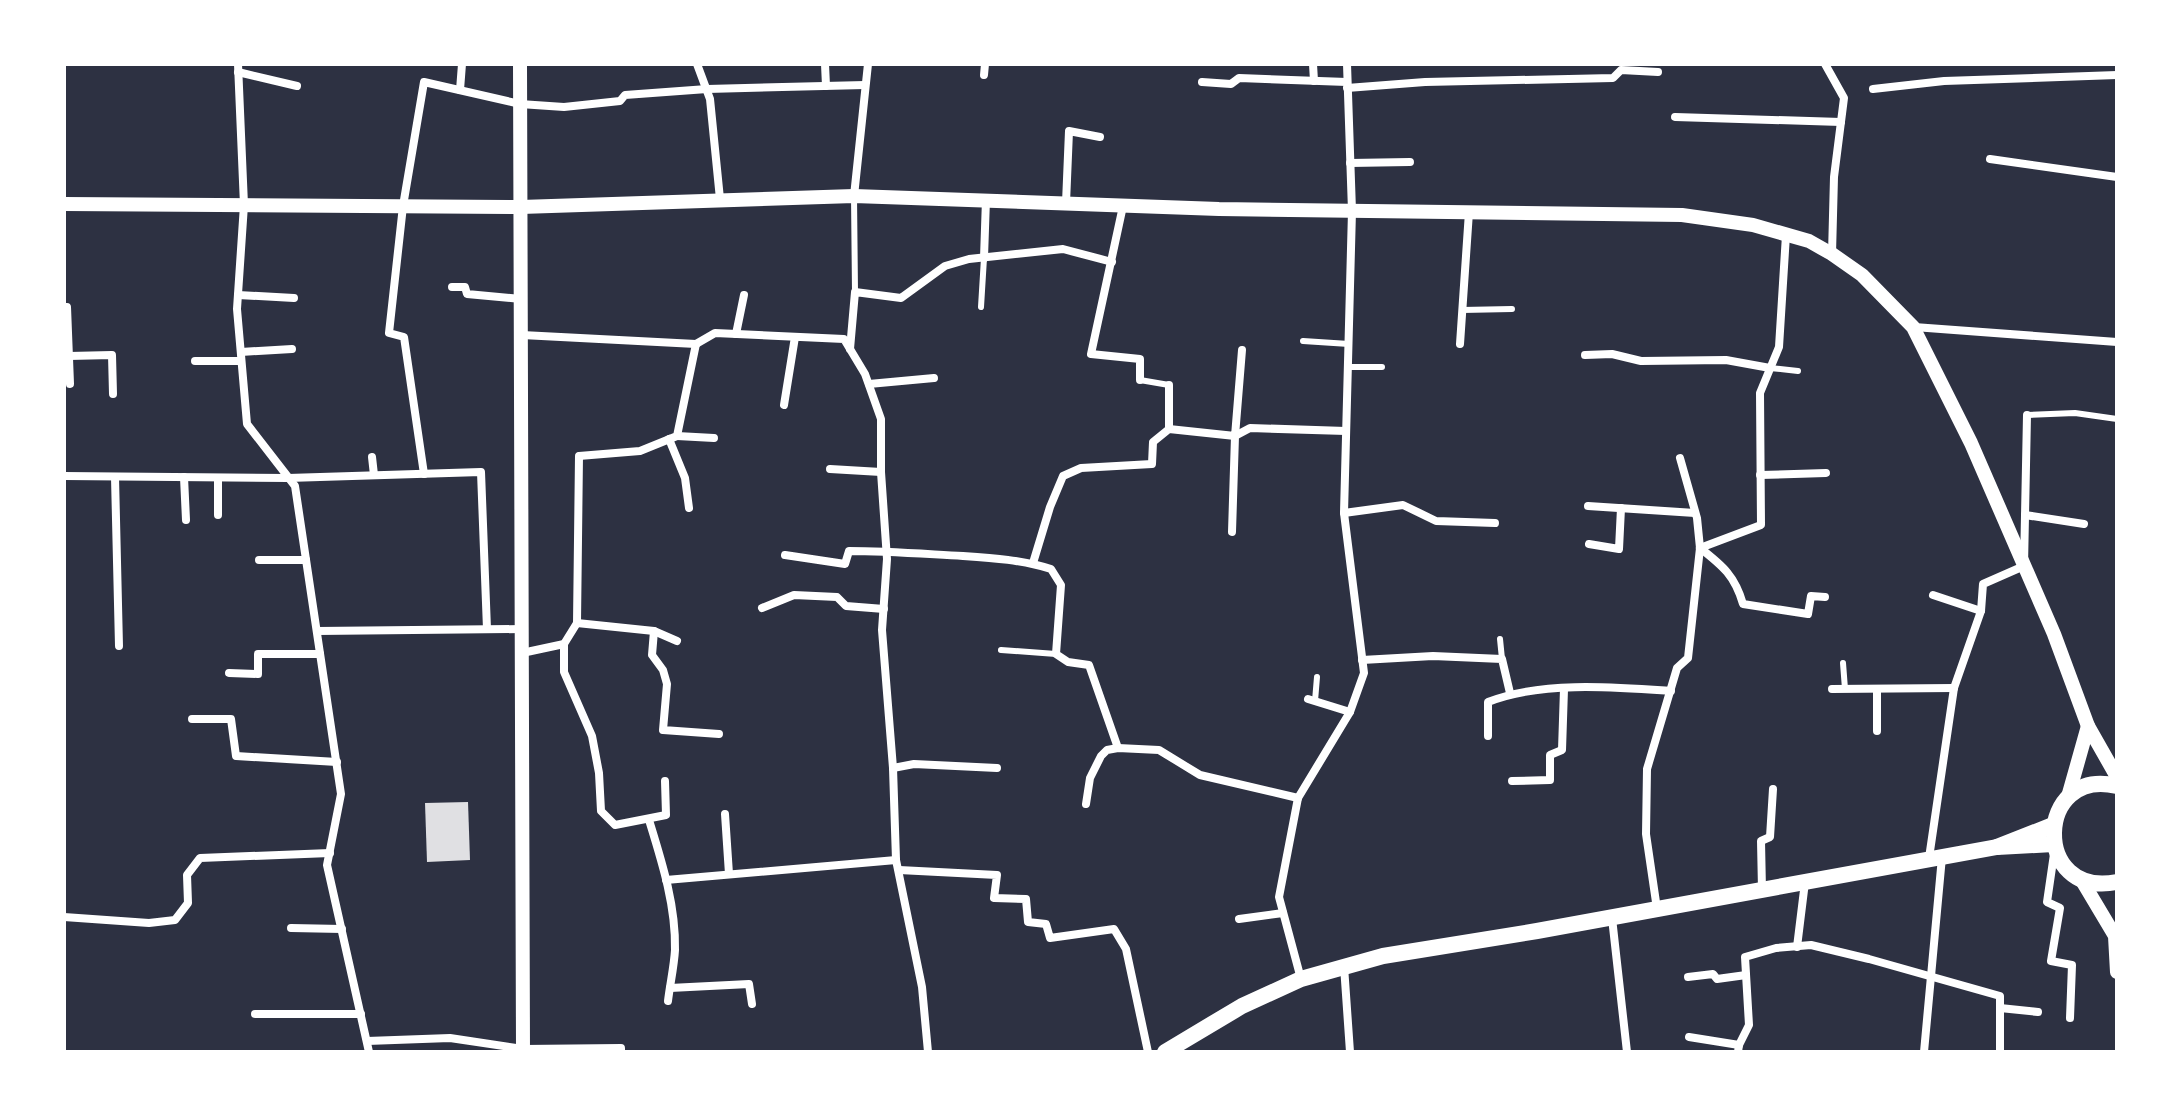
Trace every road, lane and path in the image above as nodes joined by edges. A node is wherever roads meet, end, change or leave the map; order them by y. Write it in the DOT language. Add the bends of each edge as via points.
graph roads {
  1 [pos="462,64"];
  2 [pos="520,64"];
  3 [pos="697,64"];
  4 [pos="825,64"];
  5 [pos="868,64"];
  6 [pos="985,64"];
  7 [pos="1313,64"];
  8 [pos="1347,64"];
  9 [pos="1825,64"];
  10 [pos="238,68"];
  11 [pos="1658,72"];
  12 [pos="984,75"];
  13 [pos="2117,75"];
  14 [pos="1314,81"];
  15 [pos="1202,82"];
  16 [pos="865,85"];
  17 [pos="1347,85"];
  18 [pos="297,86"];
  19 [pos="826,86"];
  20 [pos="707,89"];
  21 [pos="1873,89"];
  22 [pos="460,90"];
  23 [pos="520,104"];
  24 [pos="1675,117"];
  25 [pos="1841,122"];
  26 [pos="1100,137"];
  27 [pos="1990,159"];
  28 [pos="1410,162"];
  29 [pos="1350,163"];
  30 [pos="2117,177"];
  31 [pos="854,196"];
  32 [pos="720,199"];
  33 [pos="986,199"];
  34 [pos="1066,203"];
  35 [pos="64,204"];
  36 [pos="244,205"];
  37 [pos="403,206"];
  38 [pos="1123,206"];
  39 [pos="521,207"];
  40 [pos="1352,211"];
  41 [pos="1469,212"];
  42 [pos="1786,235"];
  43 [pos="1832,254"];
  44 [pos="984,258"];
  45 [pos="1112,262"];
  46 [pos="452,287"];
  47 [pos="855,292"];
  48 [pos="238,295"];
  49 [pos="744,295"];
  50 [pos="294,298"];
  51 [pos="521,299"];
  52 [pos="64,307"];
  53 [pos="981,307"];
  54 [pos="1512,309"];
  55 [pos="1462,310"];
  56 [pos="1913,327"];
  57 [pos="736,334"];
  58 [pos="522,335"];
  59 [pos="795,337"];
  60 [pos="1303,341"];
  61 [pos="2117,342"];
  62 [pos="696,344"];
  63 [pos="1349,344"];
  64 [pos="1460,344"];
  65 [pos="292,349"];
  66 [pos="850,350"];
  67 [pos="1242,350"];
  68 [pos="1585,355"];
  69 [pos="69,356"];
  70 [pos="241,356"];
  71 [pos="195,361"];
  72 [pos="1348,367"];
  73 [pos="1382,367"];
  74 [pos="1770,368"];
  75 [pos="1798,371"];
  76 [pos="934,378"];
  77 [pos="1140,380"];
  78 [pos="70,384"];
  79 [pos="869,384"];
  80 [pos="1169,385"];
  81 [pos="113,394"];
  82 [pos="784,405"];
  83 [pos="2027,415"];
  84 [pos="2117,419"];
  85 [pos="1169,429"];
  86 [pos="1346,431"];
  87 [pos="1235,436"];
  88 [pos="673,438"];
  89 [pos="714,438"];
  90 [pos="372,457"];
  91 [pos="1680,458"];
  92 [pos="830,469"];
  93 [pos="881,472"];
  94 [pos="1826,473"];
  95 [pos="424,474"];
  96 [pos="374,475"];
  97 [pos="1760,475"];
  98 [pos="64,476"];
  99 [pos="115,477"];
  100 [pos="184,477"];
  101 [pos="218,478"];
  102 [pos="288,478"];
  103 [pos="1588,506"];
  104 [pos="689,508"];
  105 [pos="1621,508"];
  106 [pos="1344,513"];
  107 [pos="1695,513"];
  108 [pos="218,515"];
  109 [pos="2025,515"];
  110 [pos="186,520"];
  111 [pos="1495,523"];
  112 [pos="2084,524"];
  113 [pos="1232,532"];
  114 [pos="1589,544"];
  115 [pos="1700,548"];
  116 [pos="887,551"];
  117 [pos="785,555"];
  118 [pos="259,560"];
  119 [pos="306,560"];
  120 [pos="1033,563"];
  121 [pos="2024,566"];
  122 [pos="1933,595"];
  123 [pos="1825,597"];
  124 [pos="762,608"];
  125 [pos="884,609"];
  126 [pos="1981,611"];
  127 [pos="577,623"];
  128 [pos="487,629"];
  129 [pos="522,629"];
  130 [pos="317,631"];
  131 [pos="654,631"];
  132 [pos="1500,639"];
  133 [pos="677,641"];
  134 [pos="564,644"];
  135 [pos="119,646"];
  136 [pos="1001,650"];
  137 [pos="522,653"];
  138 [pos="320,654"];
  139 [pos="1056,654"];
  140 [pos="1502,659"];
  141 [pos="1362,660"];
  142 [pos="1843,663"];
  143 [pos="229,673"];
  144 [pos="1317,677"];
  145 [pos="1954,688"];
  146 [pos="1564,689"];
  147 [pos="1832,689"];
  148 [pos="1845,689"];
  149 [pos="1877,689"];
  150 [pos="1671,691"];
  151 [pos="1510,693"];
  152 [pos="1312,700"];
  153 [pos="1350,712"];
  154 [pos="192,719"];
  155 [pos="2088,726"];
  156 [pos="1877,731"];
  157 [pos="719,734"];
  158 [pos="1488,736"];
  159 [pos="1118,748"];
  160 [pos="337,762"];
  161 [pos="893,768"];
  162 [pos="997,768"];
  163 [pos="2117,777"];
  164 [pos="665,781"];
  165 [pos="1512,781"];
  166 [pos="2117,786"];
  167 [pos="1773,789"];
  168 [pos="2068,797"];
  169 [pos="1298,798"];
  170 [pos="1086,804"];
  171 [pos="725,814"];
  172 [pos="649,820"];
  173 [pos="2053,825"];
  174 [pos="1997,847"];
  175 [pos="2054,847"];
  176 [pos="330,853"];
  177 [pos="1935,858"];
  178 [pos="896,860"];
  179 [pos="899,870"];
  180 [pos="729,874"];
  181 [pos="2081,879"];
  182 [pos="666,880"];
  183 [pos="1805,882"];
  184 [pos="2117,882"];
  185 [pos="1762,890"];
  186 [pos="1657,909"];
  187 [pos="1283,913"];
  188 [pos="64,917"];
  189 [pos="1612,917"];
  190 [pos="1239,919"];
  191 [pos="291,928"];
  192 [pos="342,929"];
  193 [pos="1797,947"];
  194 [pos="1344,966"];
  195 [pos="2117,972"];
  196 [pos="1746,975"];
  197 [pos="1688,977"];
  198 [pos="1931,978"];
  199 [pos="1301,979"];
  200 [pos="670,988"];
  201 [pos="668,1001"];
  202 [pos="752,1004"];
  203 [pos="2000,1008"];
  204 [pos="2038,1012"];
  205 [pos="255,1014"];
  206 [pos="361,1014"];
  207 [pos="2070,1018"];
  208 [pos="1689,1037"];
  209 [pos="367,1041"];
  210 [pos="1739,1049"];
  211 [pos="523,1050"];
  212 [pos="369,1052"];
  213 [pos="621,1052"];
  214 [pos="928,1052"];
  215 [pos="1148,1052"];
  216 [pos="1165,1052"];
  217 [pos="1350,1052"];
  218 [pos="1627,1052"];
  219 [pos="1924,1052"];
  220 [pos="2000,1052"];
  1 -- 22 [label="street"];
  2 -- 23 [label="street"];
  3 -- 20 [label="street"];
  4 -- 19 [label="street"];
  5 -- 16 [label="street"];
  6 -- 12 [label="street"];
  7 -- 14 [label="street"];
  8 -- 17 [label="street"];
  9 -- 25 [label="street" via="1844,98"];
  10 -- 18 [label="street"];
  10 -- 36 [label="street"];
  11 -- 17 [label="street" via="1621,70 1613,78"];
  13 -- 21 [label="street"];
  14 -- 15 [label="street"];
  14 -- 17 [label="street"];
  16 -- 19 [label="street"];
  16 -- 31 [label="street"];
  17 -- 29 [label="street"];
  19 -- 20 [label="street"];
  20 -- 23 [label="street" via="625,95 620,101 564,107"];
  20 -- 32 [label="street"];
  22 -- 23 [label="street"];
  22 -- 37 [label="street" via="424,82"];
  23 -- 39 [label="street"];
  24 -- 25 [label="street"];
  25 -- 43 [label="street"];
  26 -- 34 [label="street" via="1069,131"];
  27 -- 30 [label="street"];
  28 -- 29 [label="street"];
  29 -- 40 [label="street"];
  31 -- 32 [label="street"];
  31 -- 33 [label="street"];
  31 -- 47 [label="lane"];
  32 -- 39 [label="street"];
  33 -- 34 [label="street"];
  33 -- 44 [label="street"];
  34 -- 38 [label="street"];
  35 -- 36 [label="street"];
  36 -- 37 [label="street"];
  36 -- 48 [label="street"];
  37 -- 39 [label="street"];
  37 -- 95 [label="street" via="389,333 404,337"];
  38 -- 40 [label="street"];
  38 -- 45 [label="street"];
  39 -- 51 [label="street"];
  40 -- 41 [label="street"];
  40 -- 63 [label="street"];
  41 -- 42 [label="street" via="1682,215"];
  41 -- 55 [label="street"];
  42 -- 43 [label="street"];
  42 -- 74 [label="street" via="1779,347"];
  43 -- 56 [label="street" via="1862,275"];
  44 -- 45 [label="street" via="1063,249"];
  44 -- 47 [label="street" via="945,266 901,298"];
  44 -- 53 [label="lane"];
  45 -- 77 [label="street" via="1091,354 1140,359"];
  46 -- 51 [label="street" via="465,287 467,294"];
  47 -- 66 [label="street"];
  48 -- 50 [label="street"];
  48 -- 70 [label="street"];
  49 -- 57 [label="street"];
  51 -- 58 [label="street"];
  52 -- 69 [label="street"];
  54 -- 55 [label="lane"];
  55 -- 64 [label="street"];
  56 -- 61 [label="street"];
  56 -- 121 [label="street"];
  57 -- 59 [label="street"];
  57 -- 62 [label="street" via="715,333"];
  58 -- 62 [label="street"];
  58 -- 129 [label="street"];
  59 -- 66 [label="street" via="844,339"];
  59 -- 82 [label="street"];
  60 -- 63 [label="lane"];
  62 -- 88 [label="street"];
  63 -- 72 [label="street"];
  65 -- 70 [label="street"];
  66 -- 79 [label="street"];
  67 -- 87 [label="street"];
  68 -- 74 [label="street" via="1641,361 1726,360"];
  69 -- 78 [label="street"];
  69 -- 81 [label="street" via="112,355"];
  70 -- 71 [label="street"];
  70 -- 102 [label="street" via="247,424"];
  72 -- 73 [label="lane"];
  72 -- 86 [label="street"];
  74 -- 75 [label="lane"];
  74 -- 97 [label="street" via="1760,393"];
  76 -- 79 [label="street"];
  77 -- 80 [label="lane"];
  79 -- 93 [label="street" via="881,419"];
  80 -- 85 [label="street"];
  83 -- 84 [label="lane" via="2075,413"];
  83 -- 109 [label="street"];
  85 -- 87 [label="street"];
  85 -- 120 [label="street" via="1153,442 1152,464 1081,468 1063,476"];
  86 -- 87 [label="street" via="1250,428"];
  86 -- 106 [label="street"];
  87 -- 113 [label="street"];
  88 -- 89 [label="street"];
  88 -- 104 [label="street"];
  88 -- 127 [label="street" via="640,451 579,456"];
  90 -- 96 [label="street"];
  91 -- 107 [label="street"];
  92 -- 93 [label="street"];
  93 -- 116 [label="street"];
  94 -- 97 [label="street"];
  95 -- 96 [label="street"];
  95 -- 128 [label="street" via="481,472"];
  96 -- 102 [label="street"];
  97 -- 115 [label="street" via="1761,525"];
  98 -- 99 [label="street"];
  99 -- 100 [label="street"];
  99 -- 135 [label="street"];
  100 -- 101 [label="street"];
  100 -- 110 [label="street"];
  101 -- 102 [label="street"];
  101 -- 108 [label="street"];
  102 -- 119 [label="street" via="295,486"];
  103 -- 105 [label="street"];
  105 -- 107 [label="street"];
  105 -- 114 [label="street" via="1619,549"];
  106 -- 111 [label="street" via="1403,505 1436,521"];
  106 -- 141 [label="street"];
  107 -- 115 [label="street"];
  109 -- 112 [label="street"];
  109 -- 121 [label="street"];
  115 -- 123 [label="street" via="1737,582 1743,604 1808,614 1811,596"];
  115 -- 150 [label="street" via="1688,658 1677,668"];
  116 -- 117 [label="street" via="849,551 845,564"];
  116 -- 120 [label="street"];
  116 -- 125 [label="street"];
  118 -- 119 [label="street"];
  119 -- 130 [label="street"];
  120 -- 139 [label="street" via="1051,569 1061,585"];
  121 -- 126 [label="street" via="1983,584"];
  121 -- 155 [label="street"];
  122 -- 126 [label="street"];
  124 -- 125 [label="street" via="794,595 837,597 846,606"];
  125 -- 161 [label="street"];
  126 -- 145 [label="street"];
  127 -- 131 [label="street"];
  127 -- 134 [label="street"];
  128 -- 129 [label="street"];
  128 -- 130 [label="street"];
  129 -- 137 [label="street"];
  130 -- 138 [label="street"];
  131 -- 133 [label="street"];
  131 -- 157 [label="street" via="652,655 667,684 663,730"];
  132 -- 140 [label="lane"];
  134 -- 137 [label="street"];
  134 -- 172 [label="street" via="564,672 592,736 601,811 615,825"];
  136 -- 139 [label="lane"];
  137 -- 211 [label="street"];
  138 -- 143 [label="street" via="258,654 258,674"];
  138 -- 160 [label="street"];
  139 -- 159 [label="street" via="1089,665"];
  140 -- 141 [label="street"];
  140 -- 151 [label="street"];
  141 -- 153 [label="street" via="1364,673"];
  142 -- 148 [label="lane"];
  144 -- 152 [label="lane"];
  145 -- 149 [label="street"];
  145 -- 177 [label="street"];
  146 -- 150 [label="street"];
  146 -- 151 [label="street"];
  146 -- 165 [label="street" via="1562,750 1550,755 1550,780"];
  147 -- 148 [label="street"];
  148 -- 149 [label="street"];
  149 -- 156 [label="street"];
  150 -- 186 [label="street" via="1647,769 1646,834"];
  151 -- 158 [label="street" via="1488,702"];
  152 -- 153 [label="street"];
  153 -- 169 [label="street"];
  154 -- 160 [label="street" via="231,719 236,756"];
  155 -- 163 [label="street"];
  155 -- 168 [label="street"];
  159 -- 169 [label="street" via="1159,750 1200,775"];
  159 -- 170 [label="street" via="1101,756"];
  160 -- 176 [label="street" via="341,794"];
  161 -- 162 [label="street"];
  161 -- 178 [label="street"];
  164 -- 172 [label="street" via="666,815"];
  166 -- 168 [label="main road" via="2097,783"];
  167 -- 185 [label="street" via="1770,837 1761,841"];
  168 -- 173 [label="main road"];
  169 -- 187 [label="street" via="1279,897"];
  171 -- 180 [label="street"];
  172 -- 182 [label="street"];
  173 -- 174 [label="main road"];
  173 -- 175 [label="main road"];
  174 -- 175 [label="main road"];
  174 -- 177 [label="main road"];
  175 -- 181 [label="main road" via="2065,867"];
  175 -- 207 [label="street" via="2047,902 2060,908 2051,961 2072,965"];
  176 -- 188 [label="street" via="200,858 187,875 188,903 175,920"];
  176 -- 192 [label="street" via="327,865"];
  177 -- 183 [label="main road"];
  177 -- 198 [label="street"];
  178 -- 179 [label="street"];
  178 -- 180 [label="street"];
  179 -- 214 [label="street" via="922,987"];
  179 -- 215 [label="street" via="997,875 994,898 1026,899 1028,922 1046,924 1050,938 1114,929 1126,949"];
  180 -- 182 [label="street"];
  181 -- 184 [label="main road"];
  181 -- 195 [label="street" via="2115,936"];
  182 -- 200 [label="street" via="675,951"];
  183 -- 185 [label="main road"];
  183 -- 193 [label="street"];
  185 -- 186 [label="main road"];
  186 -- 189 [label="main road"];
  187 -- 190 [label="street"];
  187 -- 199 [label="street"];
  189 -- 194 [label="main road"];
  189 -- 218 [label="street"];
  191 -- 192 [label="street"];
  192 -- 206 [label="street"];
  193 -- 196 [label="street" via="1745,957"];
  193 -- 198 [label="street" via="1811,945"];
  194 -- 199 [label="main road"];
  194 -- 217 [label="street"];
  196 -- 197 [label="street"];
  196 -- 210 [label="street" via="1749,1025"];
  198 -- 203 [label="street" via="2000,996"];
  198 -- 219 [label="street"];
  199 -- 216 [label="main road" via="1242,1006"];
  200 -- 201 [label="street"];
  200 -- 202 [label="street" via="749,984"];
  203 -- 204 [label="street"];
  203 -- 220 [label="street"];
  205 -- 206 [label="street"];
  206 -- 209 [label="street"];
  208 -- 210 [label="street"];
  209 -- 211 [label="street" via="450,1038"];
  209 -- 212 [label="street"];
  211 -- 213 [label="street"];
}
